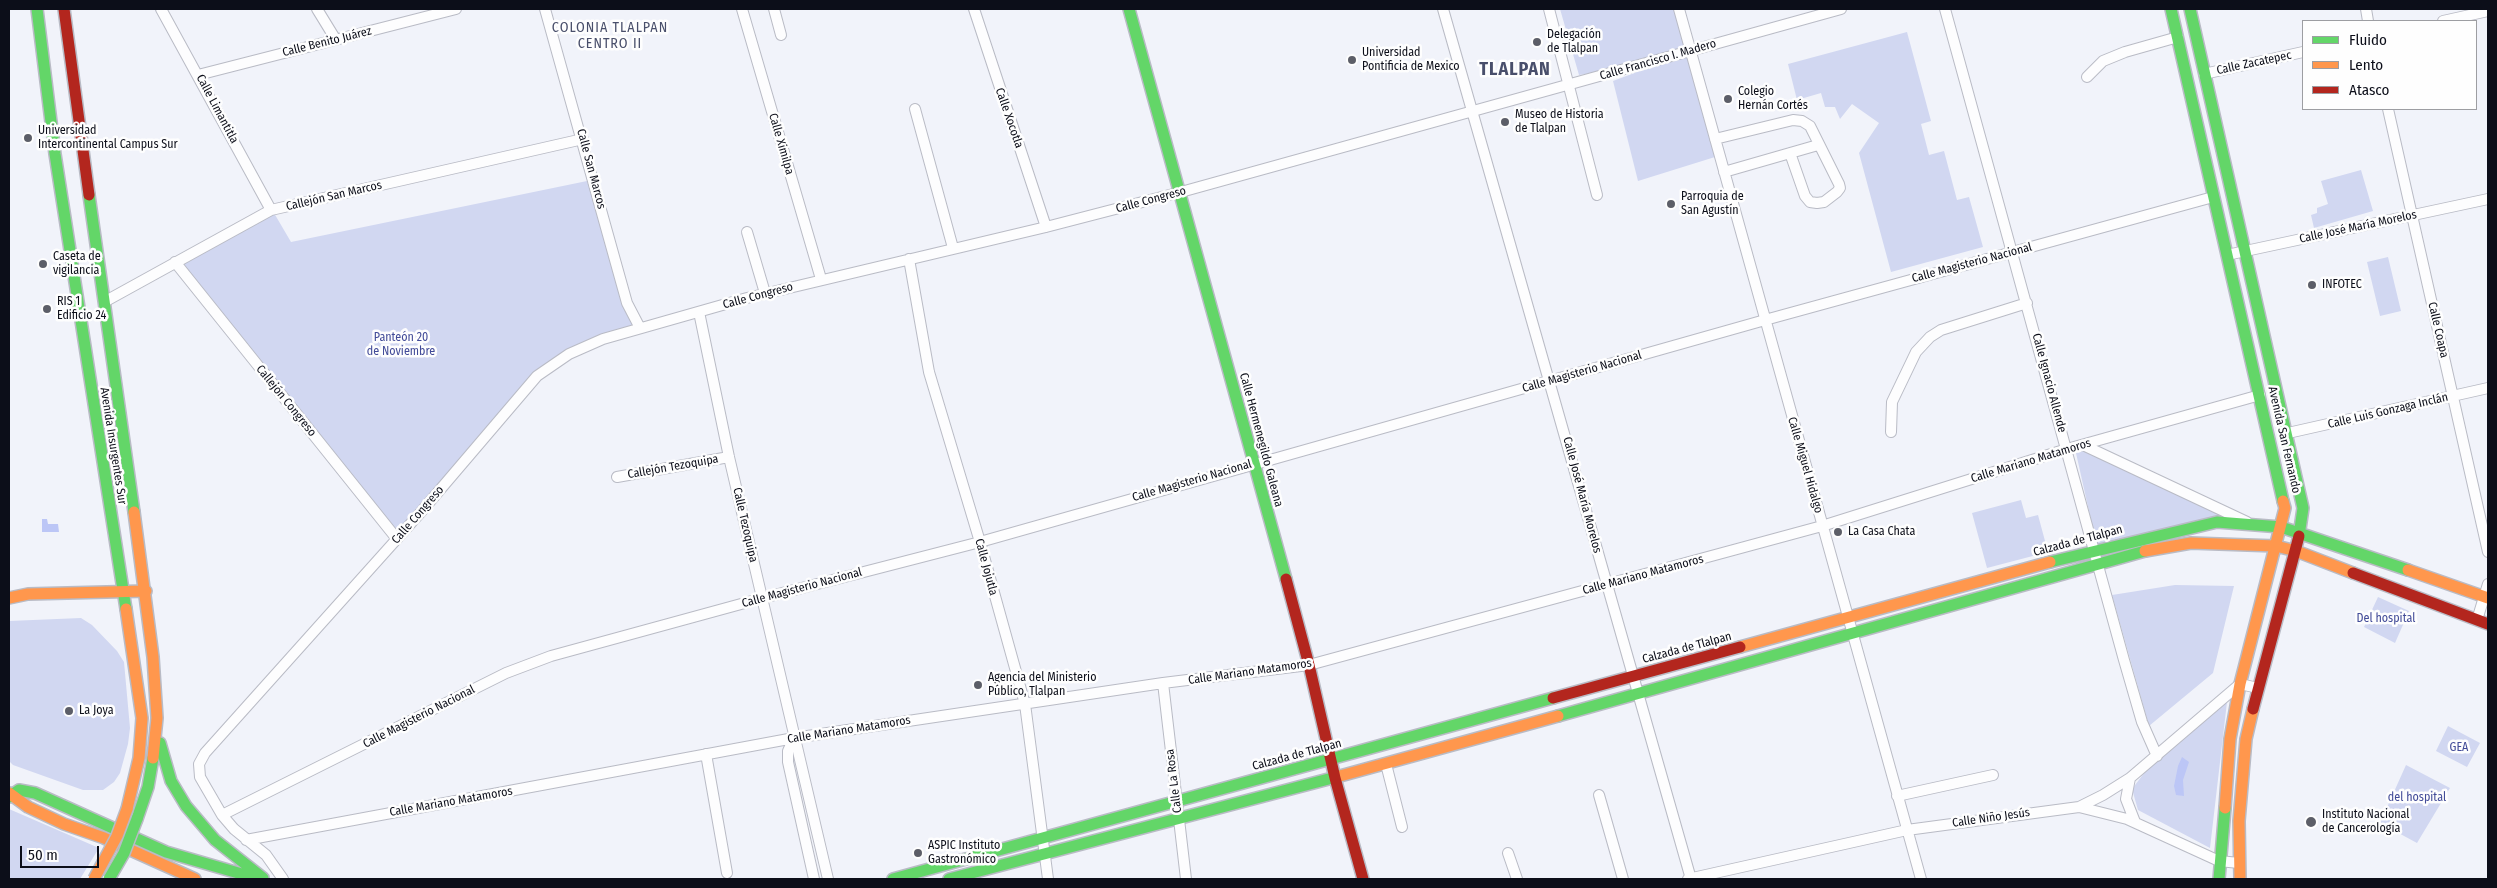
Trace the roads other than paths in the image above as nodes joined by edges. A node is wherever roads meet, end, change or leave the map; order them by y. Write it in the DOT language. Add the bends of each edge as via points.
graph roads {
  1 [pos="37,9"];
  2 [pos="64,9"];
  3 [pos="161,9"];
  4 [pos="318,9"];
  5 [pos="456,9"];
  6 [pos="545,9"];
  7 [pos="742,9"];
  8 [pos="774,9"];
  9 [pos="974,9"];
  10 [pos="1129,9"];
  11 [pos="1443,9"];
  12 [pos="1549,9"];
  13 [pos="1679,9"];
  14 [pos="1841,9"];
  15 [pos="1945,9"];
  16 [pos="2171,9"];
  17 [pos="2190,9"];
  18 [pos="2488,11"];
  19 [pos="2448,20"];
  20 [pos="781,35"];
  21 [pos="2178,37"];
  22 [pos="336,40"];
  23 [pos="1690,51"];
  24 [pos="2302,52"];
  25 [pos="198,74"];
  26 [pos="2204,74"];
  27 [pos="2087,77"];
  28 [pos="1570,85"];
  29 [pos="915,109"];
  30 [pos="1474,110"];
  31 [pos="2388,110"];
  32 [pos="583,139"];
  33 [pos="1714,139"];
  34 [pos="1818,145"];
  35 [pos="1790,153"];
  36 [pos="1724,172"];
  37 [pos="1181,192"];
  38 [pos="1597,195"];
  39 [pos="2214,197"];
  40 [pos="2488,199"];
  41 [pos="271,210"];
  42 [pos="2412,215"];
  43 [pos="1046,227"];
  44 [pos="747,232"];
  45 [pos="953,248"];
  46 [pos="2244,251"];
  47 [pos="2013,252"];
  48 [pos="2227,255"];
  49 [pos="909,259"];
  50 [pos="175,262"];
  51 [pos="821,279"];
  52 [pos="766,293"];
  53 [pos="104,302"];
  54 [pos="2027,303"];
  55 [pos="699,312"];
  56 [pos="1764,320"];
  57 [pos="640,328"];
  58 [pos="1551,381"];
  59 [pos="2488,388"];
  60 [pos="2260,395"];
  61 [pos="2453,396"];
  62 [pos="1891,432"];
  63 [pos="2288,434"];
  64 [pos="2083,445"];
  65 [pos="2067,449"];
  66 [pos="729,457"];
  67 [pos="1253,464"];
  68 [pos="617,477"];
  69 [pos="2252,524"];
  70 [pos="1822,526"];
  71 [pos="2282,527"];
  72 [pos="2300,533"];
  73 [pos="397,539"];
  74 [pos="980,542"];
  75 [pos="2276,546"];
  76 [pos="2094,550"];
  77 [pos="2296,551"];
  78 [pos="2488,552"];
  79 [pos="2098,564"];
  80 [pos="1606,584"];
  81 [pos="2488,584"];
  82 [pos="146,591"];
  83 [pos="122,592"];
  84 [pos="2486,597"];
  85 [pos="9,598"];
  86 [pos="763,598"];
  87 [pos="1849,618"];
  88 [pos="2477,620"];
  89 [pos="2488,624"];
  90 [pos="1852,632"];
  91 [pos="1308,665"];
  92 [pos="1633,677"];
  93 [pos="1163,683"];
  94 [pos="2240,684"];
  95 [pos="2258,688"];
  96 [pos="1638,692"];
  97 [pos="1025,704"];
  98 [pos="157,718"];
  99 [pos="794,738"];
  100 [pos="706,754"];
  101 [pos="2157,756"];
  102 [pos="1331,760"];
  103 [pos="1386,764"];
  104 [pos="1994,775"];
  105 [pos="1335,778"];
  106 [pos="2130,778"];
  107 [pos="9,795"];
  108 [pos="1599,795"];
  109 [pos="1897,796"];
  110 [pos="1176,802"];
  111 [pos="2078,806"];
  112 [pos="222,815"];
  113 [pos="1179,819"];
  114 [pos="2134,822"];
  115 [pos="1402,827"];
  116 [pos="1908,830"];
  117 [pos="1041,838"];
  118 [pos="246,840"];
  119 [pos="1508,852"];
  120 [pos="1044,855"];
  121 [pos="2219,861"];
  122 [pos="2239,863"];
  123 [pos="727,873"];
  124 [pos="94,879"];
  125 [pos="109,879"];
  126 [pos="195,879"];
  127 [pos="259,879"];
  128 [pos="264,879"];
  129 [pos="283,879"];
  130 [pos="814,879"];
  131 [pos="828,879"];
  132 [pos="893,879"];
  133 [pos="949,879"];
  134 [pos="1048,879"];
  135 [pos="1186,879"];
  136 [pos="1363,879"];
  137 [pos="1517,879"];
  138 [pos="1623,879"];
  139 [pos="1690,879"];
  140 [pos="1921,879"];
  141 [pos="2219,879"];
  142 [pos="2240,879"];
  1 -- 83 [label="main road, Avenida Insurgentes Sur" via="55,154"];
  2 -- 53 [label="main road, Avenida Insurgentes Sur"];
  3 -- 25 [label="street, Calle Limantitla"];
  4 -- 22 [label="street"];
  5 -- 22 [label="street, Calle Benito Juárez"];
  6 -- 32 [label="street, Calle San Marcos"];
  7 -- 51 [label="street, Calle Ximilpa"];
  8 -- 20 [label="street"];
  9 -- 43 [label="street, Calle Xocotla"];
  10 -- 37 [label="main road, Calle Hermenegildo Galeana"];
  11 -- 30 [label="street, Calle José María Morelos"];
  12 -- 28 [label="street"];
  13 -- 23 [label="street, Calle Miguel Hidalgo"];
  14 -- 23 [label="street, Calle Francisco I. Madero"];
  15 -- 47 [label="street, Calle Ignacio Allende"];
  16 -- 21 [label="main road, Avenida San Fernando"];
  17 -- 26 [label="main road, Avenida San Fernando"];
  18 -- 19 [label="street"];
  21 -- 27 [label="street" via="2103,61"];
  21 -- 39 [label="main road, Avenida San Fernando"];
  22 -- 25 [label="street, Calle Benito Juárez"];
  23 -- 28 [label="street, Calle Francisco I. Madero"];
  23 -- 33 [label="street, Calle Miguel Hidalgo"];
  24 -- 26 [label="street, Calle Zacatepec"];
  25 -- 41 [label="street, Calle Limantitla"];
  26 -- 46 [label="main road, Avenida San Fernando"];
  28 -- 30 [label="street, Calle Francisco I. Madero"];
  28 -- 38 [label="street"];
  29 -- 45 [label="street"];
  30 -- 37 [label="street, Calle Congreso"];
  30 -- 58 [label="street, Calle José María Morelos"];
  31 -- 42 [label="street, Calle Coapa"];
  32 -- 41 [label="street, Callejón San Marcos"];
  32 -- 57 [label="street, Calle San Marcos" via="628,303"];
  33 -- 34 [label="street" via="1793,120 1810,126"];
  33 -- 36 [label="street, Calle Miguel Hidalgo"];
  34 -- 35 [label="street"];
  34 -- 35 [label="street" via="1840,188 1817,204 1805,196"];
  35 -- 36 [label="street"];
  36 -- 56 [label="street, Calle Miguel Hidalgo"];
  37 -- 43 [label="street, Calle Congreso"];
  37 -- 67 [label="main road, Calle Hermenegildo Galeana"];
  39 -- 47 [label="street, Calle Magisterio Nacional"];
  39 -- 48 [label="main road, Avenida San Fernando"];
  40 -- 42 [label="street, Calle José María Morelos"];
  41 -- 50 [label="street, Callejón San Marcos"];
  42 -- 46 [label="street, Calle José María Morelos"];
  42 -- 61 [label="street, Calle Coapa"];
  43 -- 45 [label="street, Calle Congreso"];
  44 -- 52 [label="street"];
  45 -- 49 [label="street, Calle Congreso"];
  46 -- 48 [label="street, Calle José María Morelos"];
  46 -- 63 [label="main road, Avenida San Fernando"];
  47 -- 54 [label="street, Calle Ignacio Allende"];
  47 -- 56 [label="street, Calle Magisterio Nacional"];
  48 -- 60 [label="main road, Avenida San Fernando"];
  49 -- 51 [label="street, Calle Congreso"];
  49 -- 74 [label="street, Calle Jojutla" via="929,372"];
  50 -- 53 [label="street, Callejón San Marcos"];
  50 -- 73 [label="street, Callejón Congreso"];
  51 -- 52 [label="street, Calle Congreso"];
  52 -- 55 [label="street, Calle Congreso"];
  53 -- 82 [label="main road, Avenida Insurgentes Sur"];
  54 -- 62 [label="street" via="1941,330 1930,337 1916,352 1892,402"];
  54 -- 65 [label="street, Calle Ignacio Allende"];
  55 -- 57 [label="street, Calle Congreso"];
  55 -- 66 [label="street, Calle Tezoquipa"];
  56 -- 58 [label="street, Calle Magisterio Nacional"];
  56 -- 70 [label="street, Calle Miguel Hidalgo"];
  57 -- 73 [label="street, Calle Congreso" via="569,354 537,376"];
  58 -- 67 [label="street, Calle Magisterio Nacional"];
  58 -- 80 [label="street, Calle José María Morelos"];
  59 -- 61 [label="street, Calle Luis Gonzaga Inclán"];
  60 -- 64 [label="street, Calle Mariano Matamoros"];
  60 -- 71 [label="main road, Avenida San Fernando" via="2285,508"];
  61 -- 63 [label="street, Calle Luis Gonzaga Inclán"];
  61 -- 78 [label="street, Calle Coapa"];
  63 -- 72 [label="main road, Avenida San Fernando" via="2303,508"];
  64 -- 65 [label="street, Calle Mariano Matamoros"];
  64 -- 69 [label="street"];
  65 -- 70 [label="street, Calle Mariano Matamoros"];
  65 -- 76 [label="street, Calle Ignacio Allende"];
  66 -- 68 [label="street, Callejón Tezoquipa"];
  66 -- 86 [label="street, Calle Tezoquipa"];
  67 -- 74 [label="street, Calle Magisterio Nacional"];
  67 -- 91 [label="main road, Calle Hermenegildo Galeana"];
  69 -- 71 [label="main road, Calzada de Tlalpan"];
  69 -- 76 [label="main road, Calzada de Tlalpan" via="2217,522"];
  70 -- 80 [label="street, Calle Mariano Matamoros"];
  70 -- 87 [label="street, Calle Miguel Hidalgo"];
  71 -- 72 [label="main road, Calzada de Tlalpan"];
  71 -- 75 [label="main road, Avenida San Fernando"];
  72 -- 77 [label="main road, Avenida San Fernando"];
  72 -- 84 [label="main road, Calzada de Tlalpan"];
  73 -- 112 [label="street, Calle Congreso" via="205,753 199,764 200,777"];
  74 -- 86 [label="street, Calle Magisterio Nacional"];
  74 -- 97 [label="street, Calle Jojutla"];
  75 -- 77 [label="main road"];
  75 -- 79 [label="main road" via="2191,542"];
  75 -- 94 [label="main road, Avenida San Fernando"];
  76 -- 79 [label="street, Calle Ignacio Allende"];
  76 -- 87 [label="main road, Calzada de Tlalpan"];
  77 -- 88 [label="main road"];
  77 -- 95 [label="main road, Avenida San Fernando"];
  79 -- 90 [label="main road"];
  79 -- 101 [label="street, Calle Ignacio Allende" via="2142,722"];
  80 -- 91 [label="street, Calle Mariano Matamoros"];
  80 -- 92 [label="street, Calle José María Morelos"];
  81 -- 84 [label="street"];
  82 -- 83 [label="main road"];
  82 -- 98 [label="main road, Avenida Insurgentes Sur"];
  83 -- 85 [label="main road" via="28,594"];
  83 -- 124 [label="main road, Avenida Insurgentes Sur, bridge" via="142,718 139,758 117,836"];
  84 -- 88 [label="street"];
  86 -- 99 [label="street, Calle Tezoquipa"];
  86 -- 112 [label="street, Calle Magisterio Nacional" via="551,656 506,673"];
  87 -- 90 [label="street, Calle Miguel Hidalgo"];
  87 -- 92 [label="main road, Calzada de Tlalpan"];
  88 -- 89 [label="main road"];
  90 -- 96 [label="main road"];
  90 -- 109 [label="street, Calle Miguel Hidalgo"];
  91 -- 93 [label="street, Calle Mariano Matamoros"];
  91 -- 102 [label="main road, Calle Hermenegildo Galeana"];
  92 -- 96 [label="street, Calle José María Morelos"];
  92 -- 102 [label="main road, Calzada de Tlalpan"];
  93 -- 97 [label="street, Calle Mariano Matamoros"];
  93 -- 110 [label="street, Calle La Rosa"];
  94 -- 95 [label="street"];
  94 -- 101 [label="street, Calle Niño Jesús"];
  94 -- 121 [label="main road, Avenida San Fernando" via="2230,739"];
  95 -- 122 [label="main road, Avenida San Fernando" via="2246,739"];
  96 -- 103 [label="main road"];
  96 -- 139 [label="street, Calle José María Morelos"];
  97 -- 99 [label="street, Calle Mariano Matamoros"];
  97 -- 117 [label="street, Calle Jojutla"];
  98 -- 125 [label="main road, Avenida Insurgentes Sur, bridge" via="154,761 138,819"];
  98 -- 128 [label="main road" via="161,752 171,781 186,806 215,840"];
  99 -- 100 [label="street, Calle Mariano Matamoros"];
  99 -- 130 [label="street, Calle Tezoquipa" via="788,750 788,762"];
  99 -- 131 [label="street, Calle Tezoquipa"];
  100 -- 118 [label="street, Calle Mariano Matamoros"];
  100 -- 123 [label="street"];
  101 -- 106 [label="street, Calle Niño Jesús"];
  102 -- 105 [label="main road, Calle Hermenegildo Galeana"];
  102 -- 110 [label="main road, Calzada de Tlalpan"];
  103 -- 105 [label="main road"];
  103 -- 115 [label="street"];
  104 -- 109 [label="street"];
  105 -- 113 [label="main road"];
  105 -- 136 [label="main road, Calle Hermenegildo Galeana"];
  106 -- 111 [label="street, Calle Niño Jesús"];
  106 -- 114 [label="street" via="2126,799"];
  107 -- 126 [label="main road" via="64,824 104,838"];
  107 -- 127 [label="main road" via="19,790 35,794 166,852"];
  108 -- 138 [label="street"];
  109 -- 116 [label="street, Calle Miguel Hidalgo"];
  110 -- 113 [label="street, Calle La Rosa"];
  110 -- 117 [label="main road, Calzada de Tlalpan"];
  111 -- 114 [label="street"];
  111 -- 116 [label="street, Calle Niño Jesús"];
  112 -- 118 [label="street"];
  113 -- 120 [label="main road"];
  113 -- 135 [label="street, Calle La Rosa"];
  114 -- 121 [label="street"];
  116 -- 139 [label="street, Calle Niño Jesús"];
  116 -- 140 [label="street, Calle Miguel Hidalgo"];
  117 -- 120 [label="street, Calle Jojutla"];
  117 -- 132 [label="main road, Calzada de Tlalpan"];
  118 -- 129 [label="street" via="266,855"];
  119 -- 137 [label="street"];
  120 -- 133 [label="main road"];
  120 -- 134 [label="street, Calle Jojutla"];
  121 -- 122 [label="street"];
  121 -- 141 [label="main road, Avenida San Fernando"];
  122 -- 142 [label="main road, Avenida San Fernando"];
}
